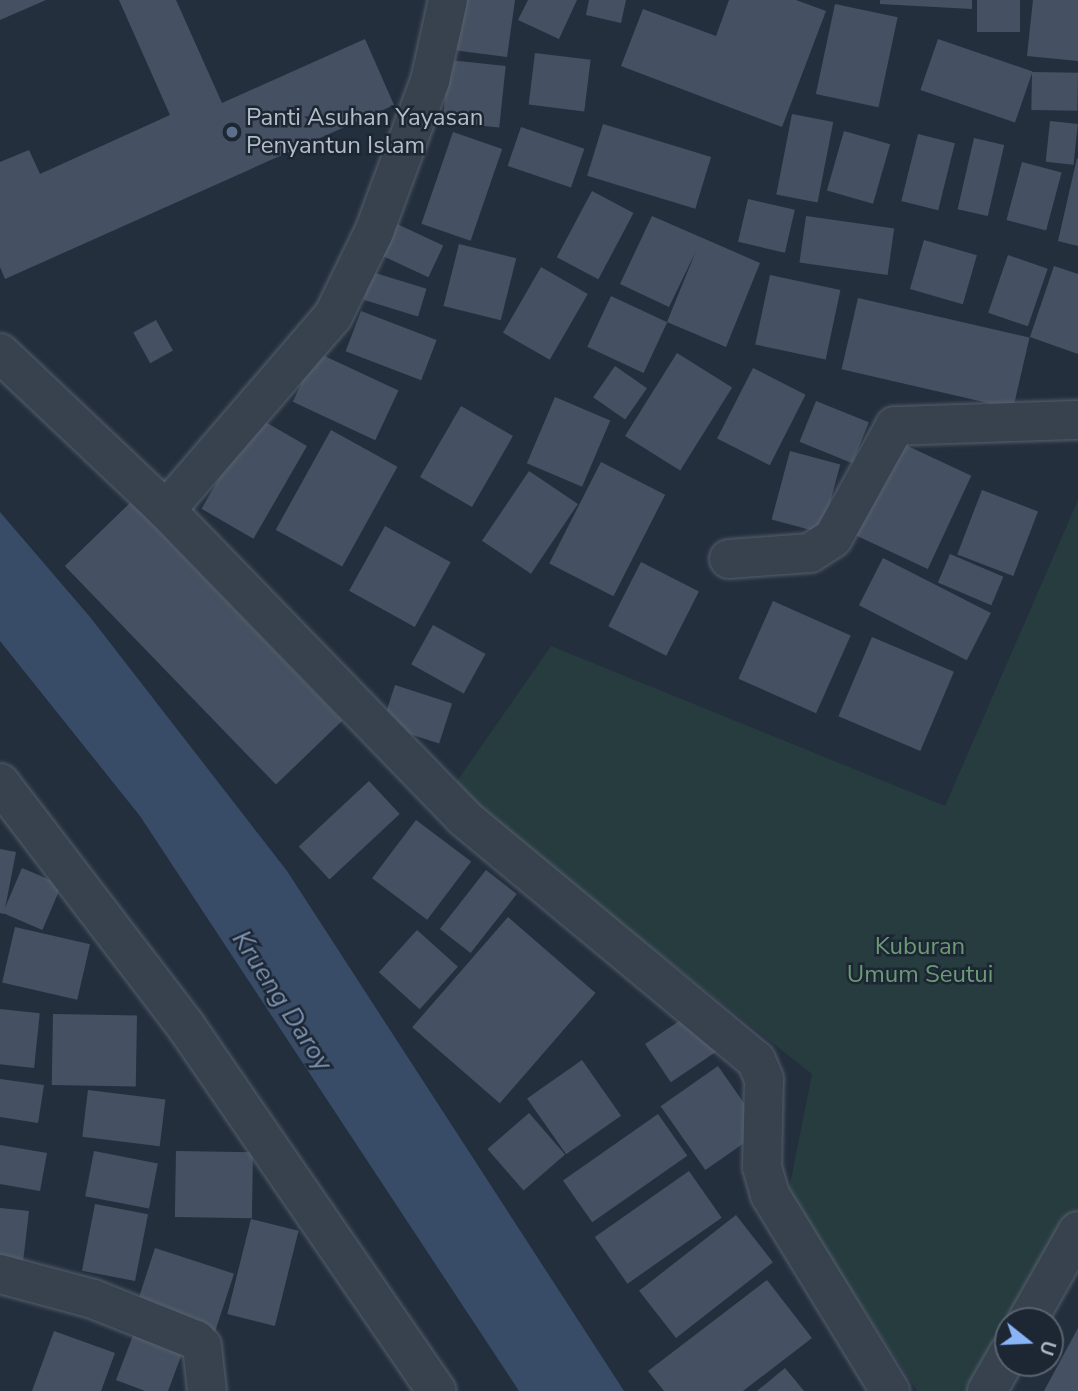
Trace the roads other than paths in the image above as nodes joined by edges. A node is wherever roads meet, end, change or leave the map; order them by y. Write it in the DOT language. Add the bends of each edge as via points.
graph roads {
  1 [pos="448,0"];
  2 [pos="0,353"];
  3 [pos="1078,420"];
  4 [pos="166,510"];
  5 [pos="729,559"];
  6 [pos="0,783"];
  7 [pos="1078,1231"];
  8 [pos="0,1274"];
  9 [pos="1035,1307"];
  10 [pos="207,1391"];
  11 [pos="437,1391"];
  12 [pos="890,1391"];
  1 -- 4 [label="street" via="430,81 374,232 333,316"];
  2 -- 4 [label="street"];
  3 -- 5 [label="street" via="895,425 833,538 810,553"];
  4 -- 12 [label="street" via="463,817 756,1060 764,1079 762,1167 770,1195"];
  6 -- 11 [label="street" via="185,1025"];
  7 -- 9 [label="street"];
  8 -- 10 [label="street" via="93,1299 197,1340 202,1346"];
}
